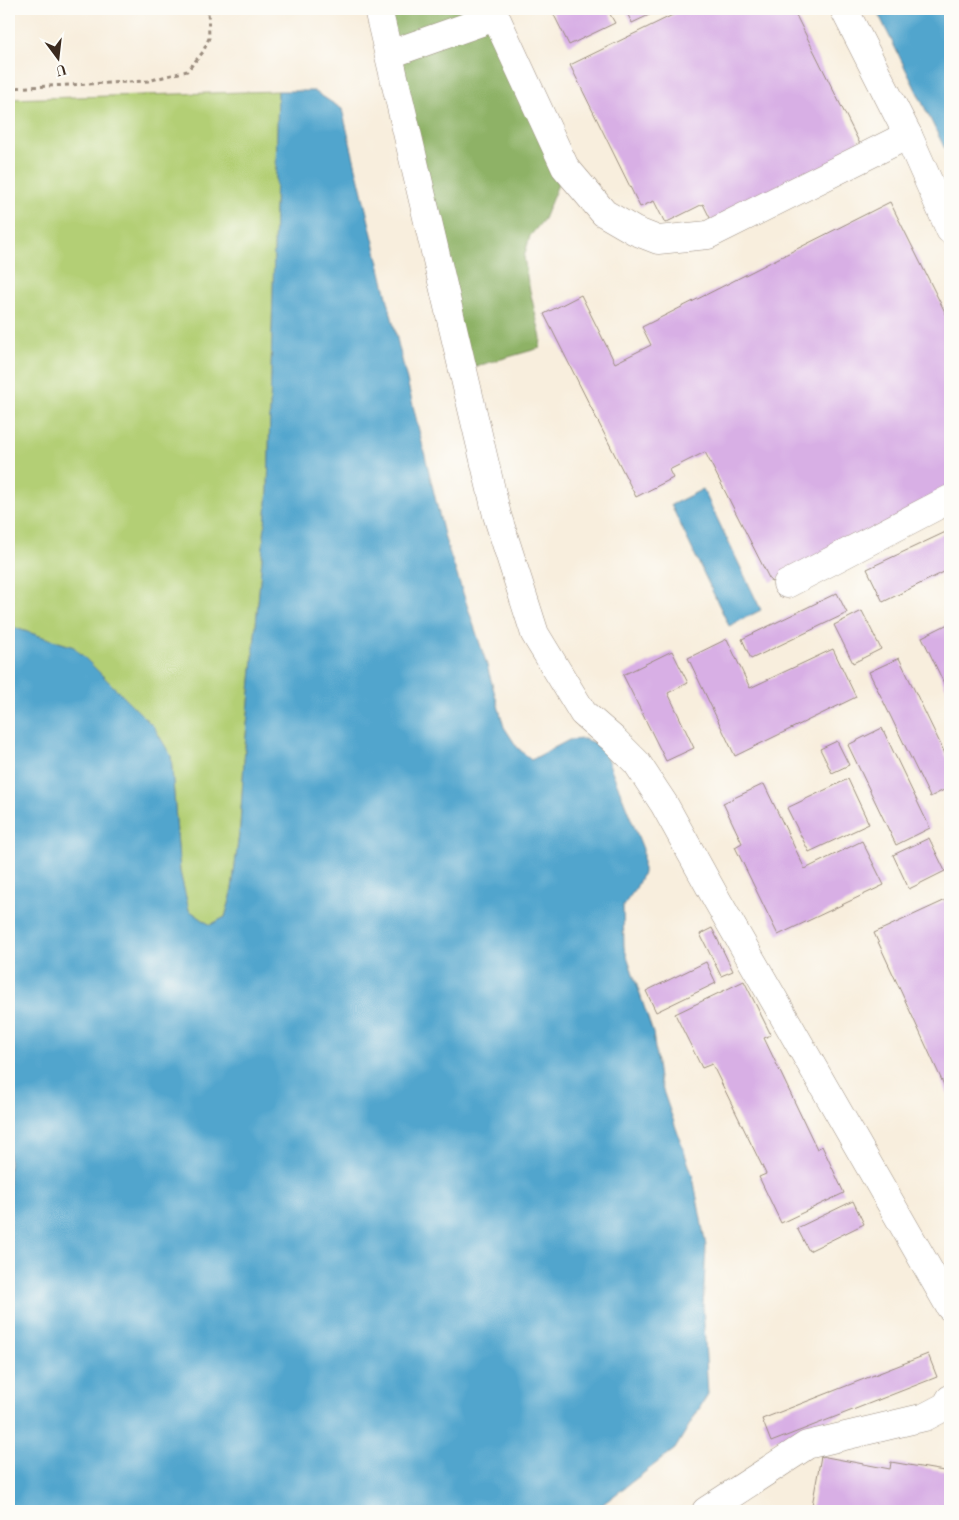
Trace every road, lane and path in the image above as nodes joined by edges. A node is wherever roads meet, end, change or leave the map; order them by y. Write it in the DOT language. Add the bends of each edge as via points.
graph roads {
  1 [pos="208,9"];
  2 [pos="378,9"];
  3 [pos="844,9"];
  4 [pos="494,13"];
  5 [pos="390,54"];
  6 [pos="9,88"];
  7 [pos="908,135"];
  8 [pos="950,230"];
  9 [pos="950,499"];
  10 [pos="787,584"];
  11 [pos="950,1307"];
  12 [pos="950,1399"];
  13 [pos="938,1418"];
  14 [pos="706,1511"];
  1 -- 6 [label="path" via="209,38 203,52 187,71 148,81"];
  2 -- 5 [label="street"];
  3 -- 7 [label="street"];
  4 -- 5 [label="street"];
  4 -- 7 [label="street" via="565,167 604,213 658,240 708,235"];
  5 -- 11 [label="street" via="496,515 535,634 583,713 638,763 664,804"];
  7 -- 8 [label="street"];
  9 -- 10 [label="street"];
  12 -- 13 [label="street"];
  13 -- 14 [label="street" via="807,1445"];
}
